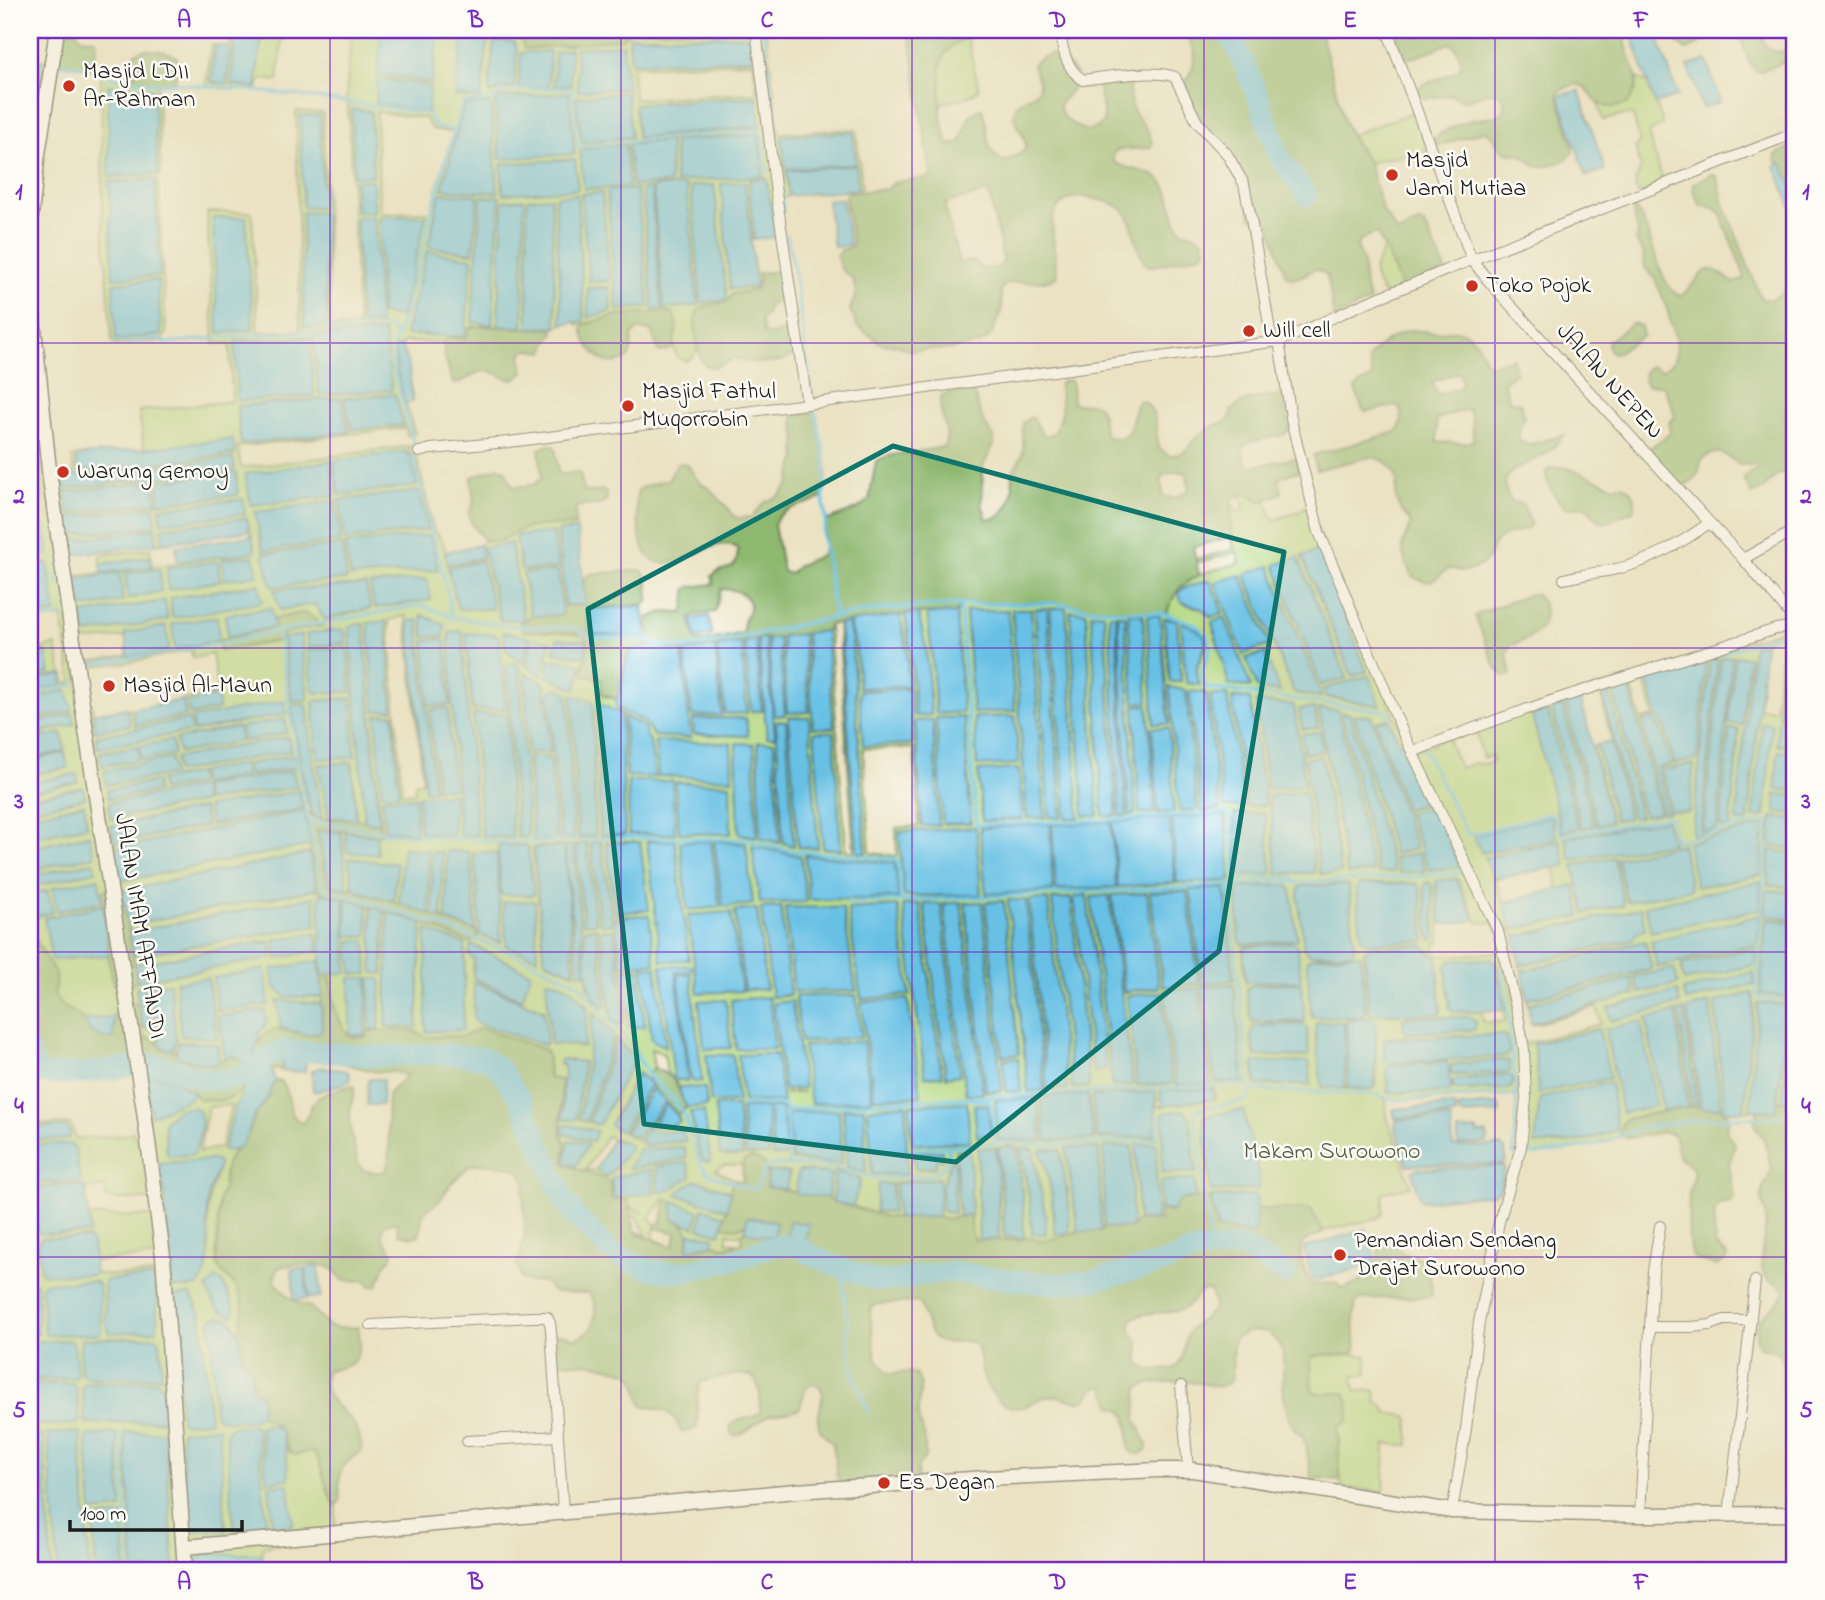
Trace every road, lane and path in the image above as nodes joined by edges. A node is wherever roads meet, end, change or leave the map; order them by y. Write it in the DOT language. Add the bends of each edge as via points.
graph roads {
  1 [pos="57,30"];
  2 [pos="756,30"];
  3 [pos="1059,30"];
  4 [pos="1387,30"];
  5 [pos="1795,133"];
  6 [pos="30,224"];
  7 [pos="1472,260"];
  8 [pos="30,291"];
  9 [pos="1276,341"];
  10 [pos="807,404"];
  11 [pos="419,452"];
  12 [pos="1709,523"];
  13 [pos="1795,530"];
  14 [pos="1743,559"];
  15 [pos="1563,579"];
  16 [pos="1795,620"];
  17 [pos="1795,626"];
  18 [pos="1413,752"];
  19 [pos="1660,1226"];
  20 [pos="1755,1281"];
  21 [pos="1751,1320"];
  22 [pos="371,1325"];
  23 [pos="1650,1327"];
  24 [pos="1181,1386"];
  25 [pos="557,1436"];
  26 [pos="467,1441"];
  27 [pos="1188,1470"];
  28 [pos="564,1511"];
  29 [pos="1452,1511"];
  30 [pos="1795,1514"];
  31 [pos="1640,1515"];
  32 [pos="1729,1515"];
  33 [pos="185,1547"];
  34 [pos="185,1570"];
  1 -- 6 [label="street"];
  2 -- 10 [label="street"];
  3 -- 9 [label="street" via="1066,61 1083,80 1152,74 1175,77 1197,122 1227,154 1244,184"];
  4 -- 7 [label="street, JALAN NEPEN"];
  5 -- 7 [label="street"];
  7 -- 9 [label="street"];
  7 -- 12 [label="street, JALAN NEPEN"];
  8 -- 33 [label="street, JALAN IMAM AFFANDI" via="50,479 165,1279"];
  9 -- 10 [label="street"];
  9 -- 18 [label="street" via="1319,532"];
  10 -- 11 [label="street"];
  12 -- 14 [label="street, JALAN NEPEN"];
  12 -- 15 [label="street" via="1638,562"];
  13 -- 14 [label="street"];
  14 -- 16 [label="street, JALAN NEPEN"];
  17 -- 18 [label="street" via="1527,708"];
  18 -- 29 [label="street" via="1497,931 1524,1049 1526,1099 1520,1152 1499,1222 1479,1322"];
  19 -- 23 [label="street"];
  20 -- 21 [label="street"];
  21 -- 23 [label="street"];
  21 -- 32 [label="street"];
  22 -- 25 [label="street" via="547,1317"];
  23 -- 31 [label="street"];
  24 -- 27 [label="street"];
  25 -- 26 [label="street"];
  25 -- 28 [label="street"];
  27 -- 28 [label="street" via="958,1480"];
  27 -- 29 [label="street"];
  28 -- 33 [label="street"];
  29 -- 31 [label="street"];
  30 -- 32 [label="street"];
  31 -- 32 [label="street"];
  33 -- 34 [label="street, JALAN IMAM AFFANDI"];
}
